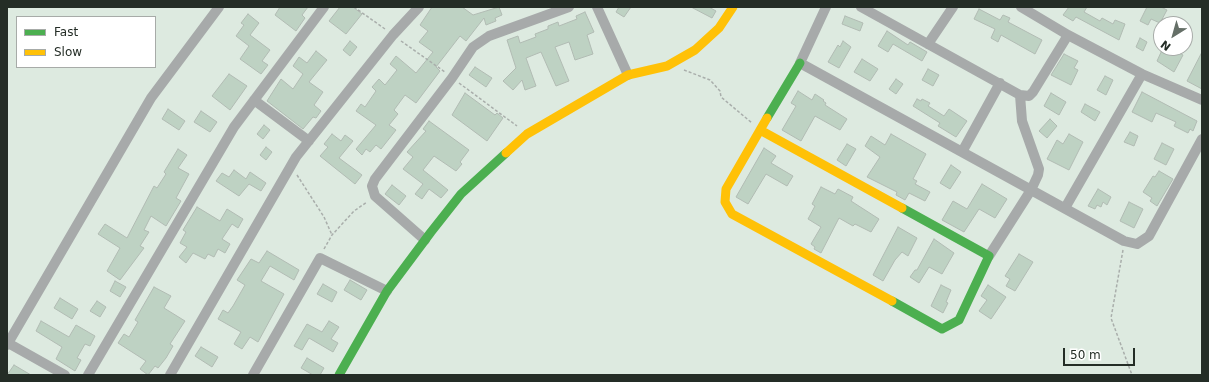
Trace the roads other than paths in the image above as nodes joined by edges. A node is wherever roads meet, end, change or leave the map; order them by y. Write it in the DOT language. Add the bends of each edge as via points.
graph roads {
  1 [pos="219,7"];
  2 [pos="324,7"];
  3 [pos="418,7"];
  4 [pos="569,7"];
  5 [pos="597,7"];
  6 [pos="733,7"];
  7 [pos="826,7"];
  8 [pos="861,7"];
  9 [pos="953,7"];
  10 [pos="1021,7"];
  11 [pos="1068,35"];
  12 [pos="928,44"];
  13 [pos="800,63"];
  14 [pos="1142,74"];
  15 [pos="628,75"];
  16 [pos="1000,83"];
  17 [pos="1020,95"];
  18 [pos="254,100"];
  19 [pos="1202,100"];
  20 [pos="760,130"];
  21 [pos="1202,139"];
  22 [pos="308,142"];
  23 [pos="962,152"];
  24 [pos="1031,190"];
  25 [pos="1065,208"];
  26 [pos="425,240"];
  27 [pos="990,256"];
  28 [pos="387,291"];
  29 [pos="8,344"];
  30 [pos="65,375"];
  31 [pos="88,375"];
  32 [pos="170,375"];
  33 [pos="253,375"];
  34 [pos="339,375"];
  1 -- 29 [label="street" via="151,98"];
  2 -- 18 [label="street"];
  3 -- 22 [label="street"];
  4 -- 26 [label="street" via="489,36 473,47 375,179 372,186 375,196"];
  5 -- 15 [label="street"];
  6 -- 15 [label="street" via="719,28 695,50 667,66"];
  7 -- 13 [label="street"];
  8 -- 12 [label="street"];
  9 -- 12 [label="street"];
  10 -- 11 [label="street"];
  11 -- 14 [label="street"];
  11 -- 17 [label="street" via="1033,92 1029,96"];
  12 -- 16 [label="street"];
  13 -- 20 [label="street"];
  13 -- 23 [label="street"];
  14 -- 19 [label="street"];
  14 -- 25 [label="street"];
  15 -- 26 [label="street" via="527,134 461,194"];
  16 -- 17 [label="street"];
  16 -- 23 [label="street"];
  17 -- 24 [label="street" via="1022,121 1039,169"];
  18 -- 22 [label="street"];
  18 -- 31 [label="street" via="234,126"];
  20 -- 27 [label="street"];
  20 -- 27 [label="street" via="726,189 725,202 732,214 739,218 942,329 959,320"];
  21 -- 25 [label="street" via="1149,236 1137,244 1124,241"];
  22 -- 32 [label="street" via="291,166"];
  23 -- 24 [label="street"];
  24 -- 25 [label="street"];
  24 -- 27 [label="street"];
  26 -- 28 [label="street"];
  28 -- 33 [label="street" via="320,258"];
  28 -- 34 [label="street"];
  29 -- 30 [label="street"];
}
